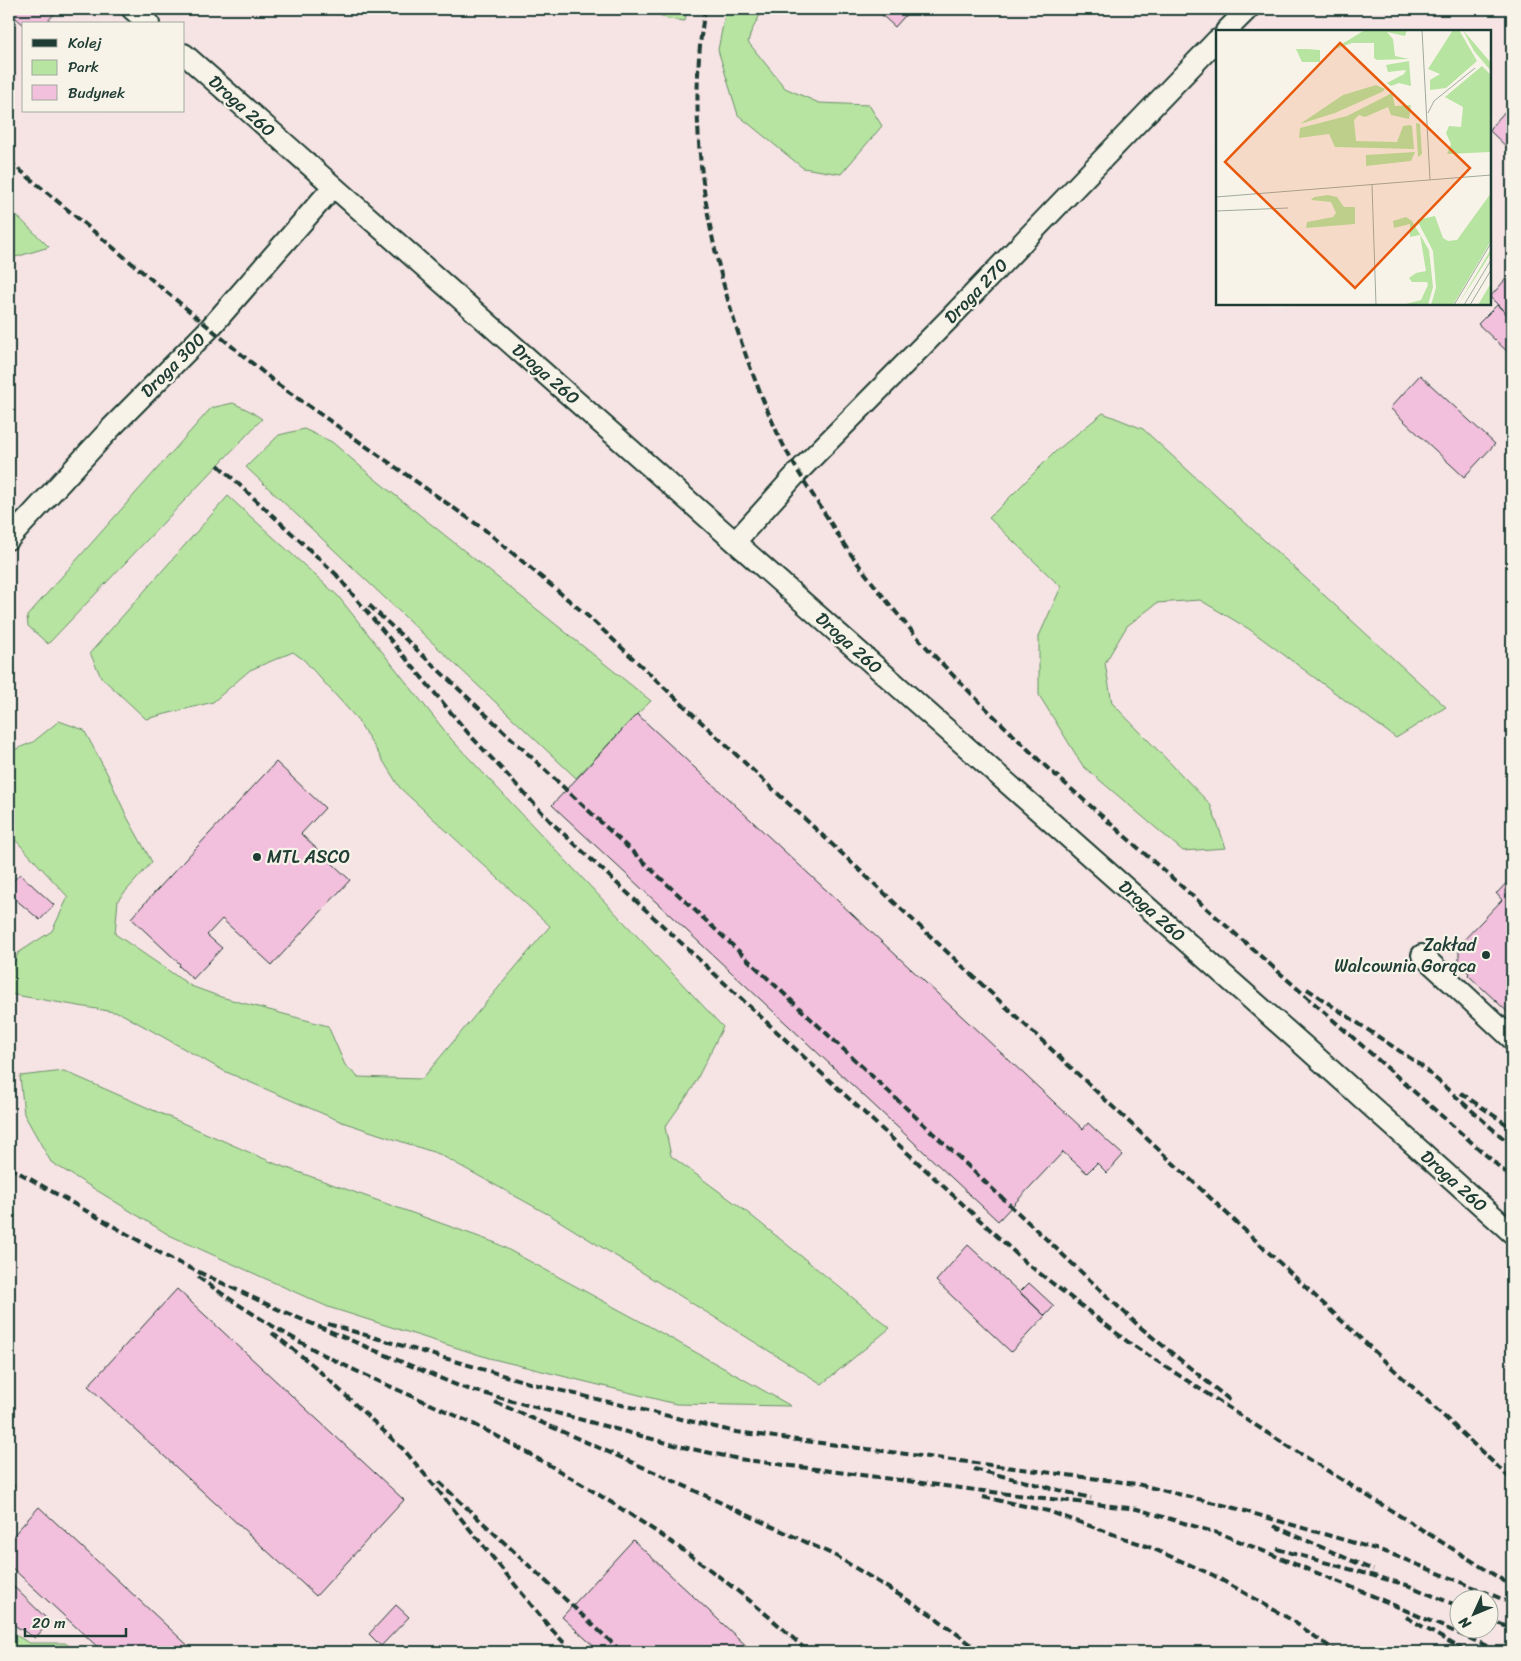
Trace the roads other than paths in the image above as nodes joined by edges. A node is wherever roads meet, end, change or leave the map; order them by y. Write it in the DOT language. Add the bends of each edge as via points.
graph roads {
  1 [pos="132,9"];
  2 [pos="1248,9"];
  3 [pos="147,22"];
  4 [pos="1227,30"];
  5 [pos="1216,41"];
  6 [pos="185,55"];
  7 [pos="333,187"];
  8 [pos="9,539"];
  9 [pos="735,542"];
  10 [pos="1422,955"];
  11 [pos="1512,1039"];
  12 [pos="1512,1233"];
  1 -- 3 [label="lane"];
  2 -- 4 [label="lane"];
  5 -- 9 [label="lane, Droga 270" via="798,472"];
  6 -- 7 [label="lane, Droga 260"];
  7 -- 8 [label="lane, Droga 300" via="210,328 111,428"];
  7 -- 9 [label="lane, Droga 260"];
  9 -- 12 [label="lane, Droga 260"];
  10 -- 11 [label="lane"];
}
